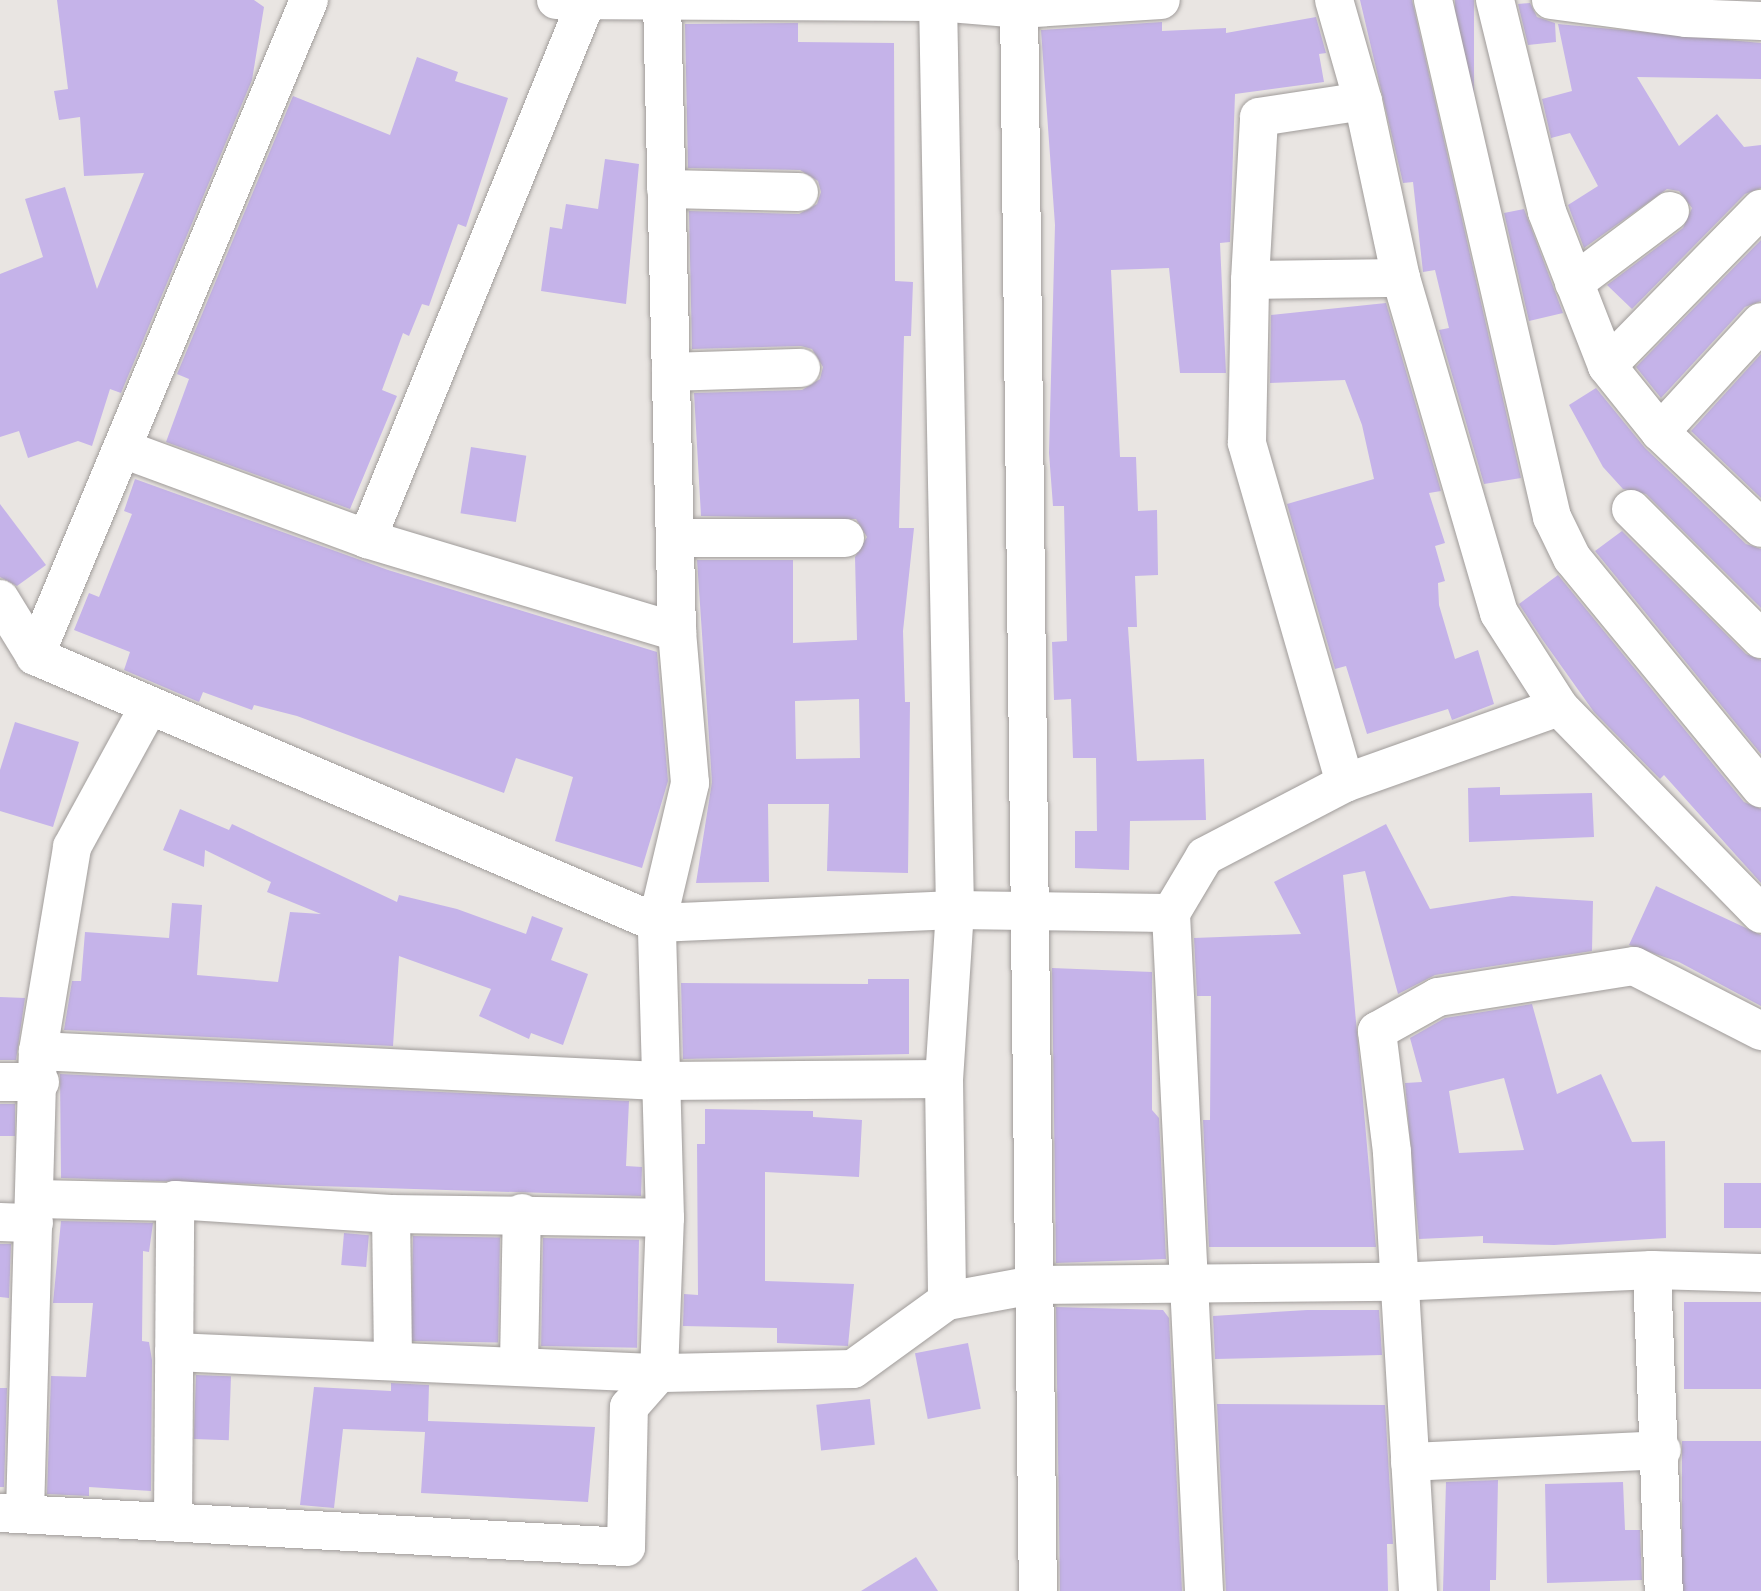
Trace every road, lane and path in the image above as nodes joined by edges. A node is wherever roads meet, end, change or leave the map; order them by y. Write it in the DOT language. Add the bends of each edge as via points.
graph roads {
  1 [pos="309,0"];
  2 [pos="556,0"];
  3 [pos="587,0"];
  4 [pos="1161,0"];
  5 [pos="1334,0"];
  6 [pos="1433,0"];
  7 [pos="1495,0"];
  8 [pos="1551,0"];
  9 [pos="662,1"];
  10 [pos="938,1"];
  11 [pos="1019,4"];
  12 [pos="1761,21"];
  13 [pos="1363,101"];
  14 [pos="666,189"];
  15 [pos="799,192"];
  16 [pos="1761,209"];
  17 [pos="1670,211"];
  18 [pos="1401,278"];
  19 [pos="1250,279"];
  20 [pos="1574,283"];
  21 [pos="1761,323"];
  22 [pos="1607,366"];
  23 [pos="801,368"];
  24 [pos="671,372"];
  25 [pos="1660,432"];
  26 [pos="124,449"];
  27 [pos="1631,509"];
  28 [pos="1761,528"];
  29 [pos="675,538"];
  30 [pos="845,538"];
  31 [pos="366,539"];
  32 [pos="0,598"];
  33 [pos="677,632"];
  34 [pos="1761,639"];
  35 [pos="34,656"];
  36 [pos="1559,707"];
  37 [pos="148,708"];
  38 [pos="1345,783"];
  39 [pos="1761,789"];
  40 [pos="955,910"];
  41 [pos="1029,910"];
  42 [pos="1171,913"];
  43 [pos="1761,914"];
  44 [pos="657,923"];
  45 [pos="1761,1031"];
  46 [pos="39,1067"];
  47 [pos="944,1079"];
  48 [pos="659,1081"];
  49 [pos="0,1082"];
  50 [pos="176,1202"];
  51 [pos="522,1213"];
  52 [pos="23,1214"];
  53 [pos="391,1214"];
  54 [pos="665,1218"];
  55 [pos="1652,1270"];
  56 [pos="1761,1273"];
  57 [pos="1192,1281"];
  58 [pos="1396,1282"];
  59 [pos="1033,1286"];
  60 [pos="947,1301"];
  61 [pos="174,1352"];
  62 [pos="15,1354"];
  63 [pos="393,1358"];
  64 [pos="519,1363"];
  65 [pos="579,1368"];
  66 [pos="659,1373"];
  67 [pos="629,1406"];
  68 [pos="1662,1450"];
  69 [pos="1409,1462"];
  70 [pos="13,1513"];
  71 [pos="173,1522"];
  72 [pos="1038,1591"];
  73 [pos="1204,1591"];
  74 [pos="1418,1591"];
  75 [pos="1664,1591"];
  1 -- 26 [label="street"];
  2 -- 3 [label="street"];
  3 -- 9 [label="street"];
  3 -- 31 [label="street"];
  4 -- 11 [label="street"];
  5 -- 13 [label="street"];
  6 -- 39 [label="street" via="1552,517 1572,558"];
  7 -- 20 [label="street" via="1525,137"];
  8 -- 12 [label="street" via="1686,19"];
  9 -- 10 [label="street"];
  9 -- 14 [label="street"];
  10 -- 11 [label="street"];
  10 -- 40 [label="street"];
  11 -- 41 [label="street"];
  13 -- 18 [label="street"];
  13 -- 19 [label="street" via="1259,117"];
  14 -- 15 [label="street"];
  14 -- 24 [label="street"];
  16 -- 22 [label="street"];
  17 -- 20 [label="street"];
  18 -- 19 [label="street"];
  18 -- 36 [label="street" via="1499,613"];
  19 -- 38 [label="street" via="1247,443"];
  20 -- 22 [label="street"];
  21 -- 25 [label="street"];
  22 -- 25 [label="street"];
  23 -- 24 [label="street"];
  24 -- 29 [label="street"];
  25 -- 28 [label="street"];
  26 -- 31 [label="street"];
  26 -- 35 [label="street"];
  27 -- 34 [label="street"];
  29 -- 30 [label="street"];
  29 -- 33 [label="street"];
  31 -- 33 [label="street"];
  32 -- 35 [label="street"];
  33 -- 44 [label="street" via="690,783"];
  35 -- 37 [label="street"];
  36 -- 38 [label="street"];
  36 -- 43 [label="street"];
  37 -- 44 [label="street"];
  37 -- 46 [label="street" via="72,847"];
  38 -- 42 [label="street" via="1205,856"];
  40 -- 41 [label="street"];
  40 -- 44 [label="street"];
  40 -- 47 [label="street"];
  41 -- 42 [label="street"];
  41 -- 59 [label="street"];
  42 -- 57 [label="street"];
  44 -- 48 [label="street"];
  45 -- 58 [label="street" via="1634,966 1438,997 1377,1031 1392,1152"];
  46 -- 48 [label="street"];
  46 -- 49 [label="street"];
  46 -- 52 [label="street"];
  47 -- 48 [label="street"];
  47 -- 60 [label="street"];
  48 -- 54 [label="street"];
  50 -- 52 [label="street"];
  50 -- 53 [label="street"];
  50 -- 61 [label="street"];
  51 -- 53 [label="street"];
  51 -- 54 [label="street"];
  51 -- 64 [label="street"];
  52 -- 62 [label="street"];
  53 -- 63 [label="street"];
  54 -- 66 [label="street"];
  55 -- 56 [label="street"];
  55 -- 58 [label="street"];
  55 -- 68 [label="street"];
  57 -- 58 [label="street"];
  57 -- 59 [label="street"];
  57 -- 73 [label="street"];
  58 -- 69 [label="street"];
  59 -- 60 [label="street"];
  59 -- 72 [label="street"];
  60 -- 66 [label="street" via="853,1368"];
  61 -- 63 [label="street"];
  61 -- 71 [label="street"];
  62 -- 70 [label="street"];
  63 -- 64 [label="street"];
  64 -- 65 [label="street"];
  65 -- 66 [label="street"];
  65 -- 67 [label="street"];
  66 -- 67 [label="street"];
  67 -- 71 [label="street" via="626,1547"];
  68 -- 69 [label="street"];
  68 -- 75 [label="street"];
  69 -- 74 [label="street"];
  70 -- 71 [label="street"];
}
